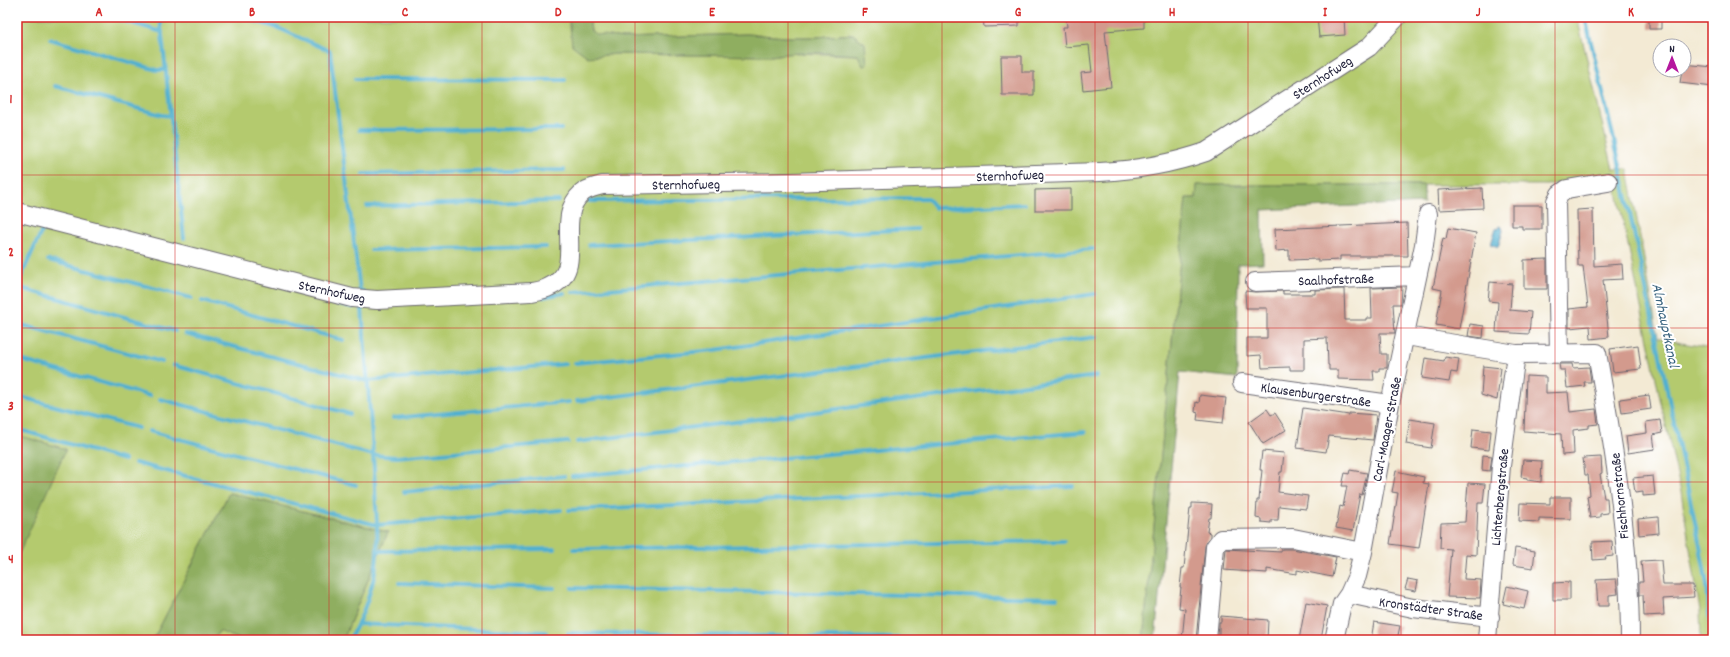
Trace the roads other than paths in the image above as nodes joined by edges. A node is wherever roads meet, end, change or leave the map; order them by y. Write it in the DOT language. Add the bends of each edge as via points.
graph roads {
  1 [pos="1397,17"];
  2 [pos="1608,182"];
  3 [pos="17,212"];
  4 [pos="1428,214"];
  5 [pos="1417,276"];
  6 [pos="1255,282"];
  7 [pos="1406,336"];
  8 [pos="1516,354"];
  9 [pos="1558,354"];
  10 [pos="1242,383"];
  11 [pos="1390,404"];
  12 [pos="1363,552"];
  13 [pos="1349,594"];
  14 [pos="1490,617"];
  15 [pos="1207,640"];
  16 [pos="1334,640"];
  17 [pos="1487,640"];
  18 [pos="1630,640"];
  1 -- 3 [label="street, Sternhofweg" via="1369,47 1206,152 1180,161 1100,172 798,182 602,185 583,192 572,204 568,225 570,260 563,278 550,287 531,292 377,300 352,298"];
  2 -- 9 [label="street" via="1567,189 1556,201"];
  4 -- 5 [label="street, Carl-Maager-Straße"];
  5 -- 6 [label="street, Saalhofstraße"];
  5 -- 7 [label="street, Carl-Maager-Straße"];
  7 -- 8 [label="street"];
  7 -- 11 [label="street, Carl-Maager-Straße"];
  8 -- 9 [label="street"];
  8 -- 14 [label="street, Lichtenbergstraße" via="1501,466"];
  9 -- 18 [label="street, Fischhornstraße" via="1596,353 1613,437"];
  10 -- 11 [label="street, Klausenburgerstraße"];
  11 -- 12 [label="street, Carl-Maager-Straße"];
  12 -- 13 [label="street, Carl-Maager-Straße"];
  12 -- 15 [label="street" via="1293,538 1221,539 1215,547"];
  13 -- 14 [label="street, Kronstädter Straße" via="1413,608"];
  13 -- 16 [label="street, Carl-Maager-Straße" via="1342,604"];
  14 -- 17 [label="street, Lichtenbergstraße"];
}
